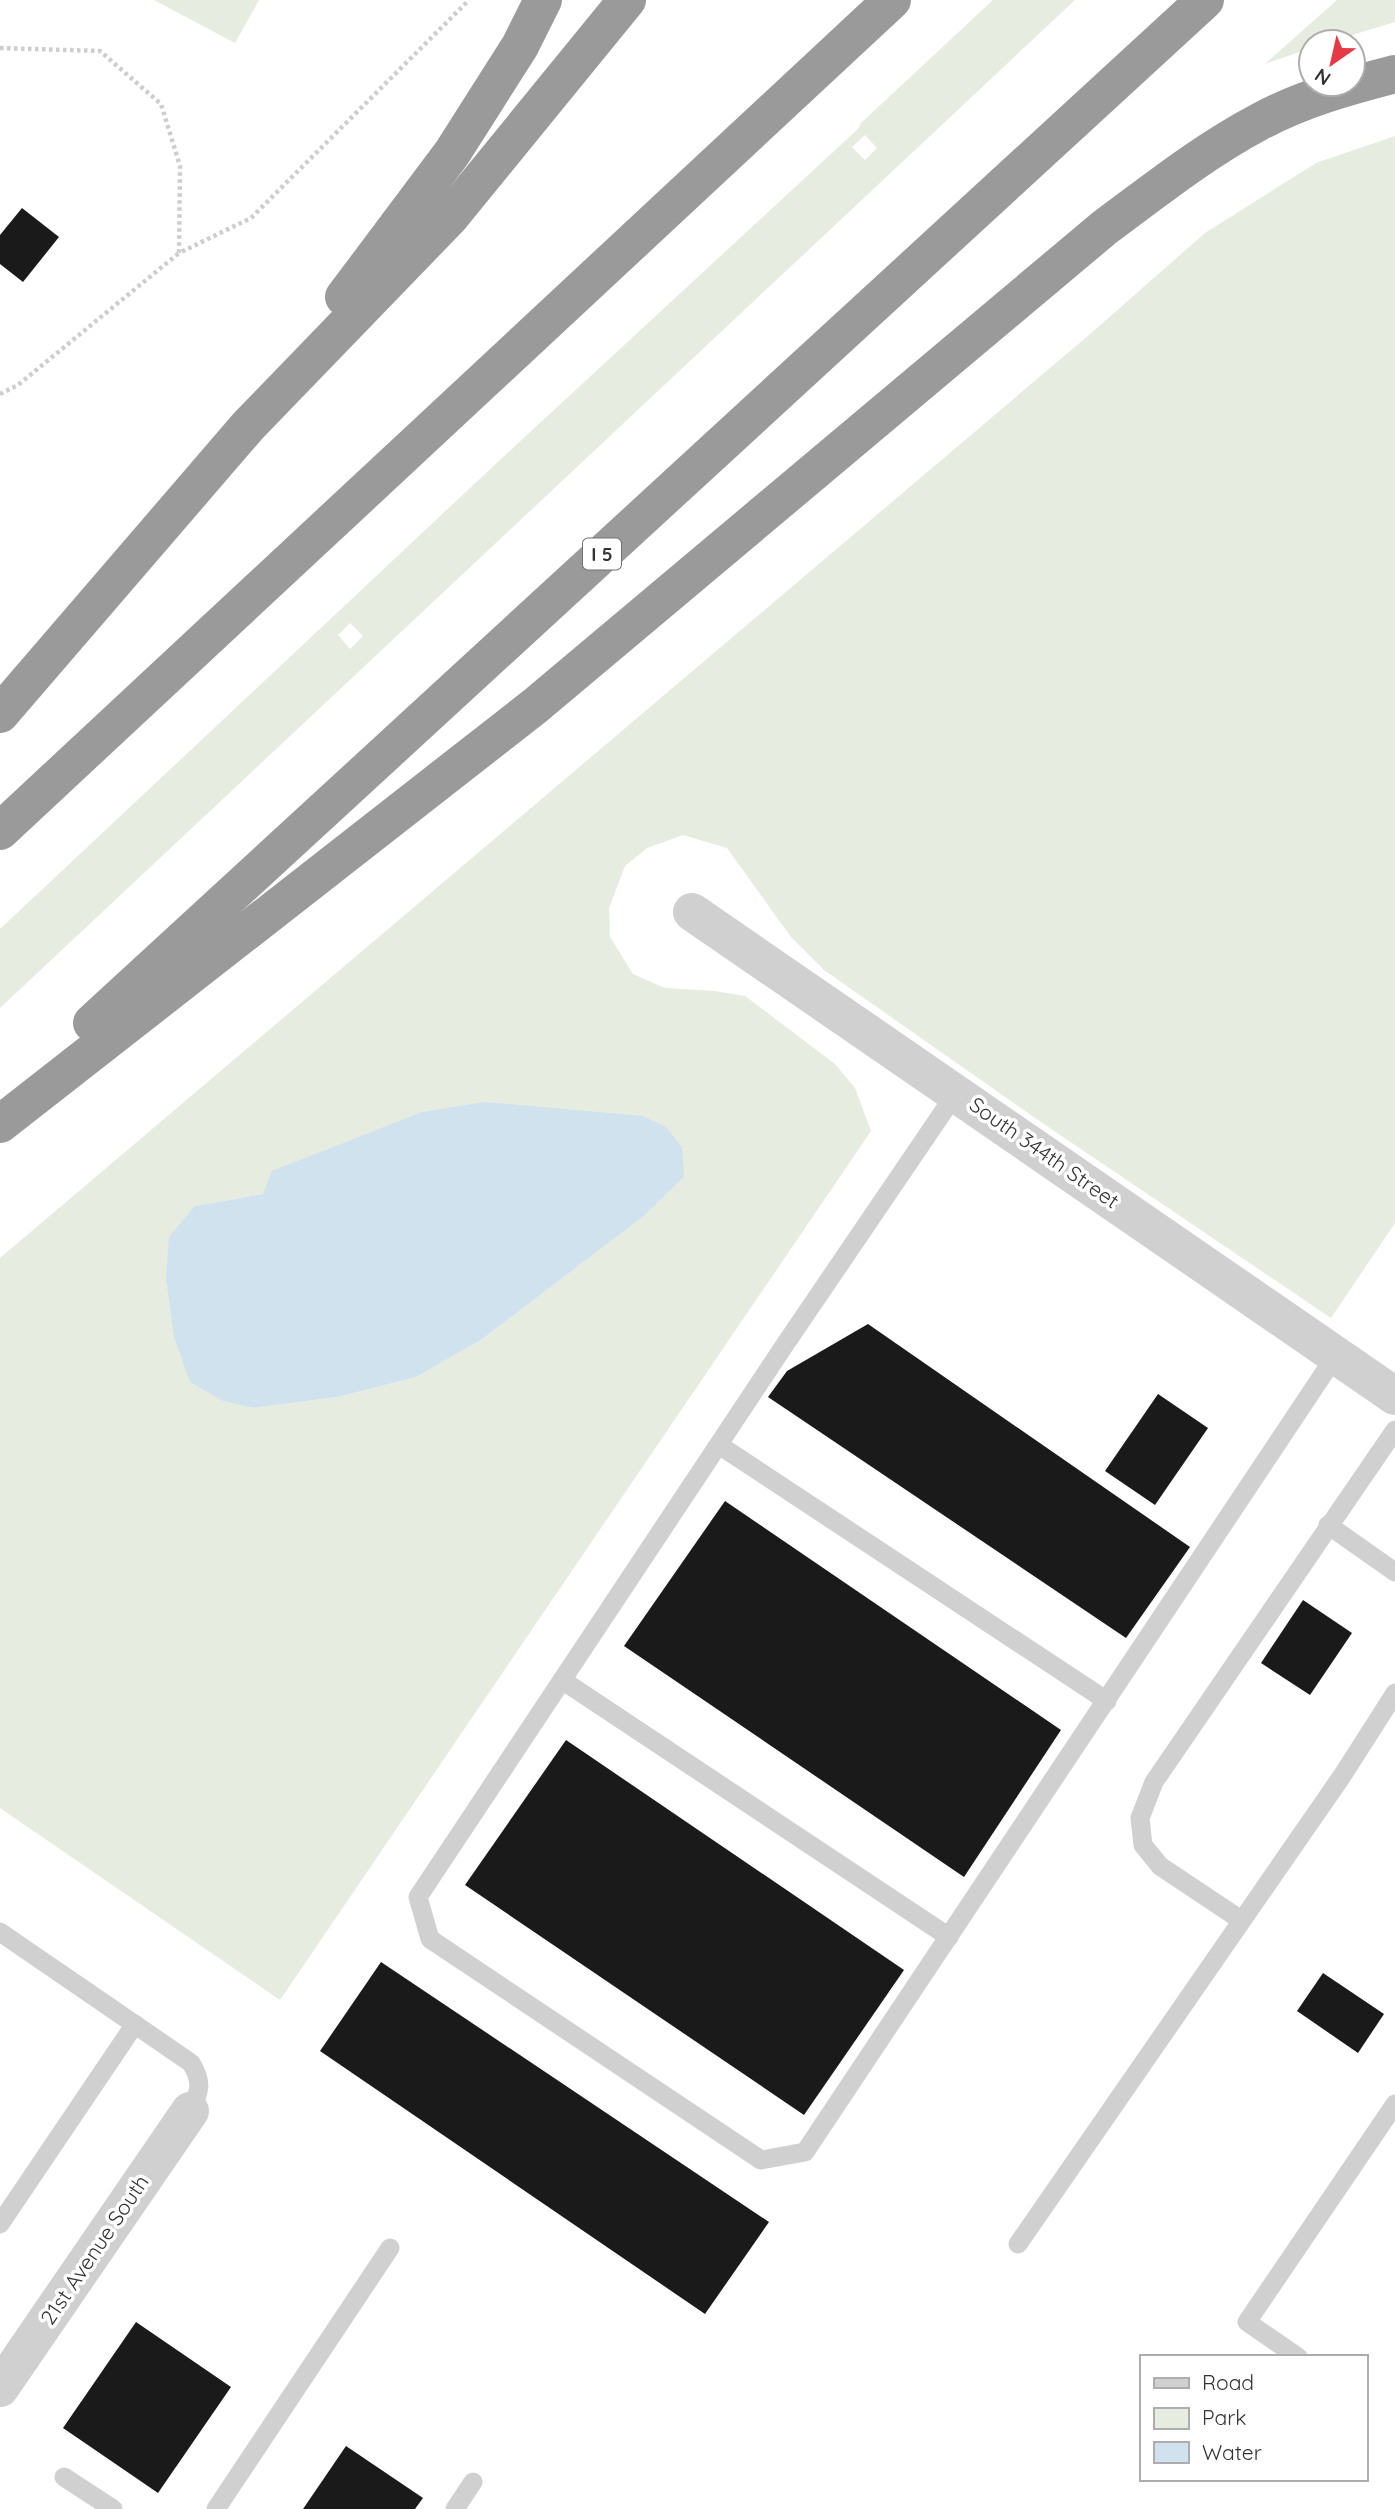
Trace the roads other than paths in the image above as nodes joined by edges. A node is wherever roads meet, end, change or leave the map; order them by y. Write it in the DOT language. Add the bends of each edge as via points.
graph roads {
  1 [pos="543,0"];
  2 [pos="627,0"];
  3 [pos="892,0"];
  4 [pos="1205,0"];
  5 [pos="1395,74"];
  6 [pos="248,426"];
  7 [pos="0,714"];
  8 [pos="0,831"];
  9 [pos="692,912"];
  10 [pos="956,1093"];
  11 [pos="0,1108"];
  12 [pos="0,1124"];
  13 [pos="1336,1355"];
  14 [pos="1395,1396"];
  15 [pos="1395,1430"];
  16 [pos="719,1445"];
  17 [pos="1328,1525"];
  18 [pos="1395,1572"];
  19 [pos="562,1680"];
  20 [pos="1395,1693"];
  21 [pos="1107,1701"];
  22 [pos="1241,1920"];
  23 [pos="0,1932"];
  24 [pos="949,1937"];
  25 [pos="135,2024"];
  26 [pos="1395,2104"];
  27 [pos="190,2111"];
  28 [pos="0,2224"];
  29 [pos="1018,2244"];
  30 [pos="390,2248"];
  31 [pos="1295,2355"];
  32 [pos="0,2389"];
  33 [pos="64,2477"];
  34 [pos="473,2482"];
  35 [pos="113,2509"];
  36 [pos="216,2509"];
  37 [pos="455,2509"];
  1 -- 6 [label="highway" via="520,46 452,153"];
  2 -- 6 [label="highway" via="450,217"];
  3 -- 8 [label="highway"];
  4 -- 11 [label="highway, I 5"];
  5 -- 12 [label="highway" via="1348,86 1259,121 1104,228 535,706"];
  6 -- 7 [label="highway"];
  9 -- 10 [label="street, South 344th Street"];
  10 -- 13 [label="street, South 344th Street"];
  10 -- 16 [label="lane"];
  13 -- 14 [label="street, South 344th Street"];
  13 -- 21 [label="lane"];
  15 -- 17 [label="lane"];
  16 -- 19 [label="lane"];
  16 -- 21 [label="lane"];
  17 -- 18 [label="lane"];
  17 -- 22 [label="lane" via="1154,1782 1140,1818 1143,1845 1160,1866"];
  19 -- 24 [label="lane"];
  19 -- 24 [label="lane" via="418,1897 430,1939 761,2160 805,2152"];
  20 -- 22 [label="lane"];
  21 -- 24 [label="lane"];
  22 -- 29 [label="lane"];
  23 -- 25 [label="lane"];
  25 -- 27 [label="lane" via="183,2057 197,2073 200,2091"];
  25 -- 28 [label="lane"];
  26 -- 31 [label="lane" via="1247,2322"];
  27 -- 32 [label="street, 21st Avenue South"];
  30 -- 36 [label="lane"];
  33 -- 35 [label="lane"];
  34 -- 37 [label="lane"];
}
